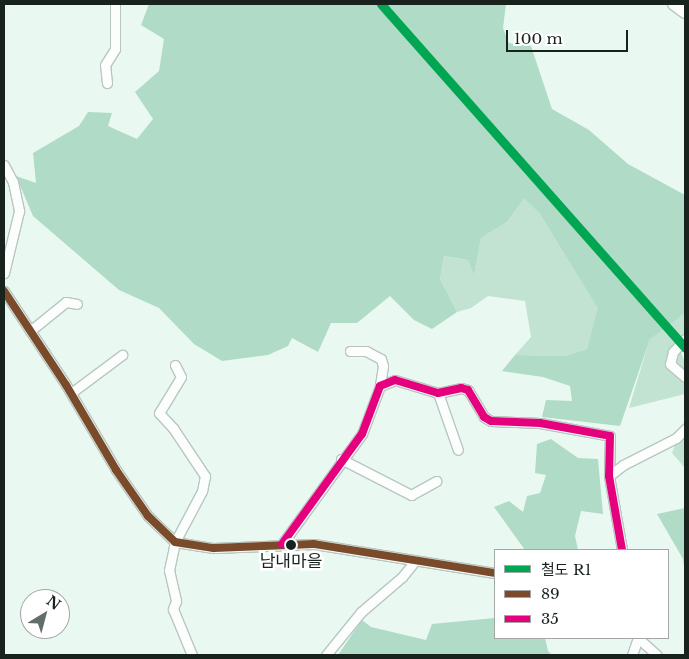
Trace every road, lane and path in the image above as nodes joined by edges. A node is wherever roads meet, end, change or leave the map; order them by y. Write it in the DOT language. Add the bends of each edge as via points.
graph roads {
  1 [pos="115,4"];
  2 [pos="674,4"];
  3 [pos="685,12"];
  4 [pos="107,83"];
  5 [pos="4,165"];
  6 [pos="4,273"];
  7 [pos="4,291"];
  8 [pos="77,304"];
  9 [pos="30,331"];
  10 [pos="685,339"];
  11 [pos="350,351"];
  12 [pos="122,355"];
  13 [pos="175,365"];
  14 [pos="685,377"];
  15 [pos="380,386"];
  16 [pos="71,393"];
  17 [pos="438,393"];
  18 [pos="685,429"];
  19 [pos="458,450"];
  20 [pos="341,459"];
  21 [pos="610,476"];
  22 [pos="436,481"];
  23 [pos="176,542"];
  24 [pos="282,544"];
  25 [pos="622,549"];
  26 [pos="415,561"];
  27 [pos="494,574"];
  28 [pos="638,639"];
  29 [pos="639,639"];
  30 [pos="192,655"];
  31 [pos="326,655"];
  32 [pos="632,655"];
  33 [pos="658,655"];
  1 -- 4 [label="street" via="115,49 105,65"];
  2 -- 3 [label="highway"];
  5 -- 6 [label="street" via="13,182 19,211"];
  7 -- 9 [label="street"];
  8 -- 9 [label="street" via="66,302"];
  9 -- 16 [label="street"];
  10 -- 14 [label="street" via="673,352 670,364"];
  11 -- 15 [label="street" via="366,351 380,359 383,366"];
  12 -- 16 [label="street"];
  13 -- 23 [label="street" via="181,377 159,413 205,476 202,491"];
  15 -- 17 [label="street" via="395,380"];
  15 -- 20 [label="street" via="362,434"];
  16 -- 23 [label="street" via="104,451 148,516"];
  17 -- 19 [label="street"];
  17 -- 21 [label="street" via="461,388 468,390 484,418 491,421 540,424 610,436"];
  18 -- 21 [label="street" via="676,438 623,465"];
  20 -- 22 [label="street" via="411,495"];
  20 -- 24 [label="street" via="312,506"];
  21 -- 25 [label="street"];
  23 -- 24 [label="street" via="214,548"];
  23 -- 30 [label="street" via="169,570 176,600 173,609"];
  24 -- 26 [label="street" via="314,544"];
  26 -- 27 [label="street"];
  26 -- 31 [label="street" via="402,577 361,612"];
  28 -- 32 [label="street"];
  29 -- 33 [label="street"];
}
